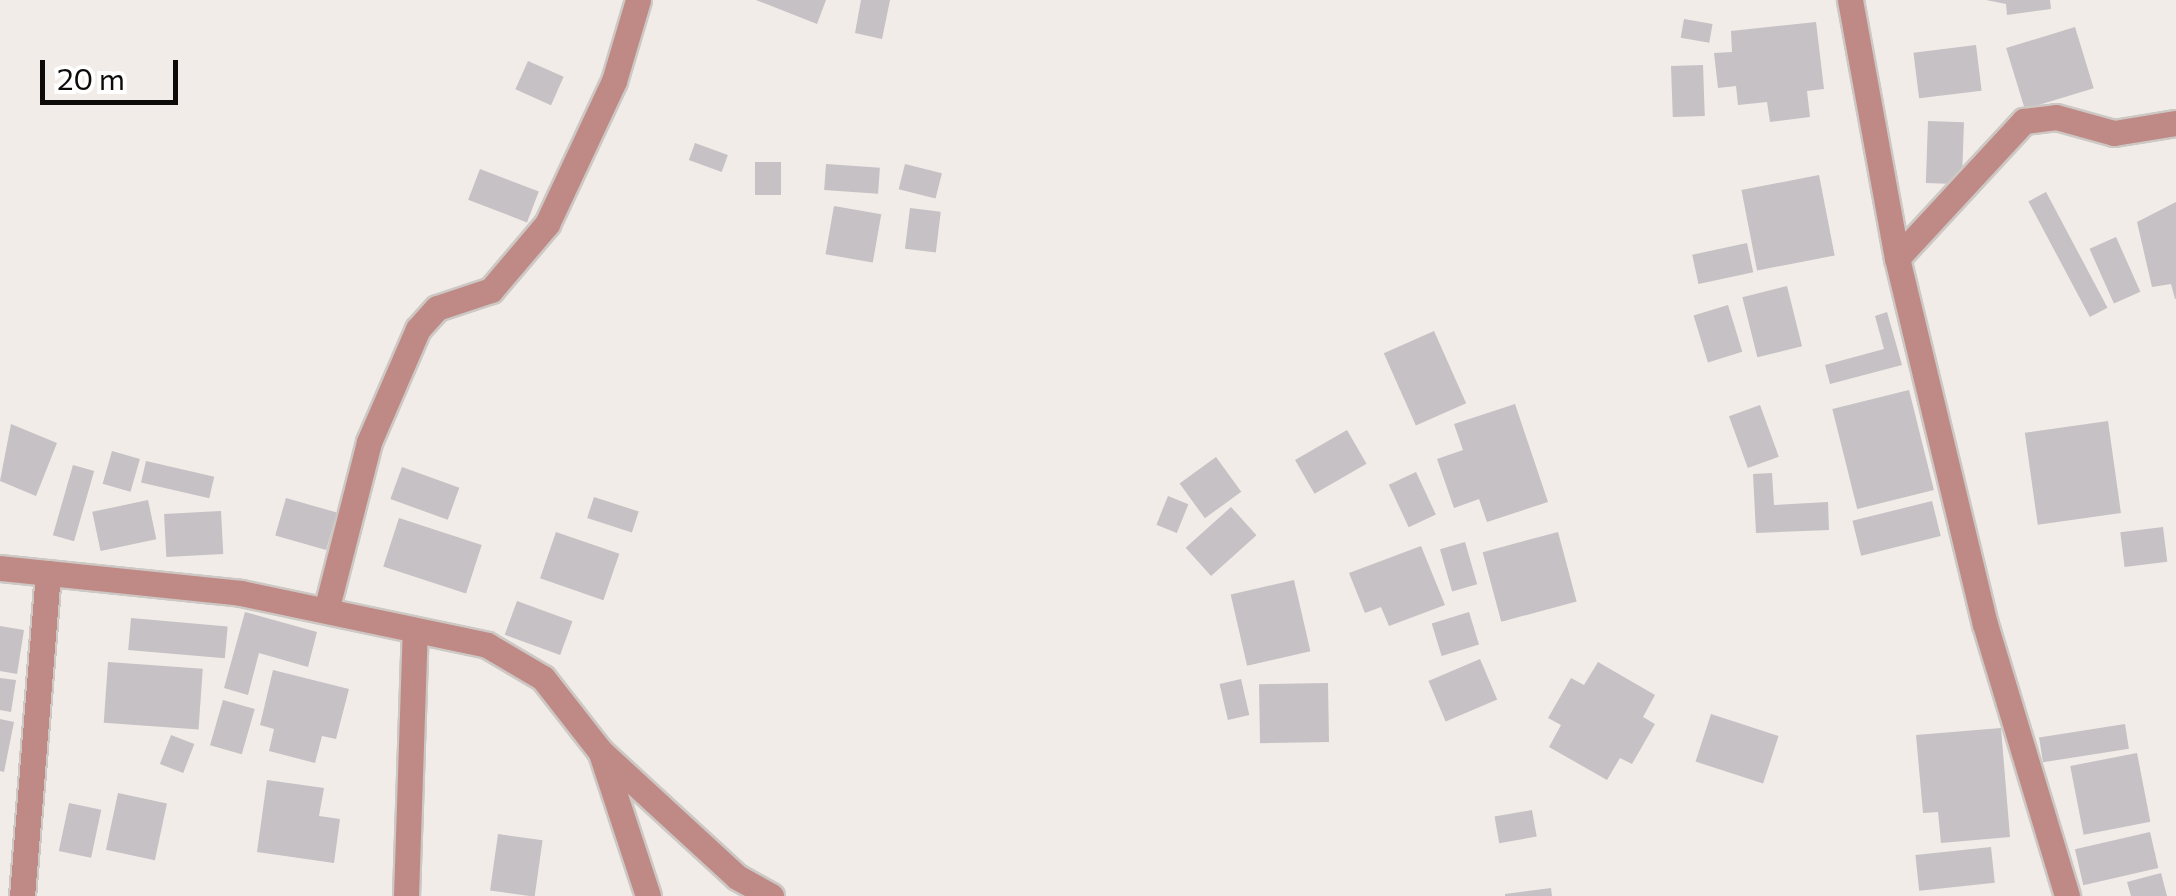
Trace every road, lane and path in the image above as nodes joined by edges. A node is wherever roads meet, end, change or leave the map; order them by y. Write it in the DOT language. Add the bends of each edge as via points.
graph roads {
  1 [pos="638,0"];
  2 [pos="1850,0"];
  3 [pos="2176,123"];
  4 [pos="1897,258"];
  5 [pos="0,568"];
  6 [pos="48,573"];
  7 [pos="326,607"];
  8 [pos="415,631"];
  9 [pos="600,751"];
  10 [pos="22,896"];
  11 [pos="406,896"];
  12 [pos="648,896"];
  13 [pos="771,896"];
  14 [pos="2067,896"];
  1 -- 7 [label="street" via="614,81 546,224 491,290 437,308 418,329 369,442"];
  2 -- 4 [label="street"];
  3 -- 4 [label="street" via="2114,134 2056,116 2024,121"];
  4 -- 14 [label="street" via="1985,624"];
  5 -- 6 [label="street"];
  6 -- 7 [label="street"];
  6 -- 10 [label="street"];
  7 -- 8 [label="street"];
  8 -- 9 [label="street" via="487,645 543,678"];
  8 -- 11 [label="street"];
  9 -- 12 [label="street"];
  9 -- 13 [label="street" via="737,878"];
}
